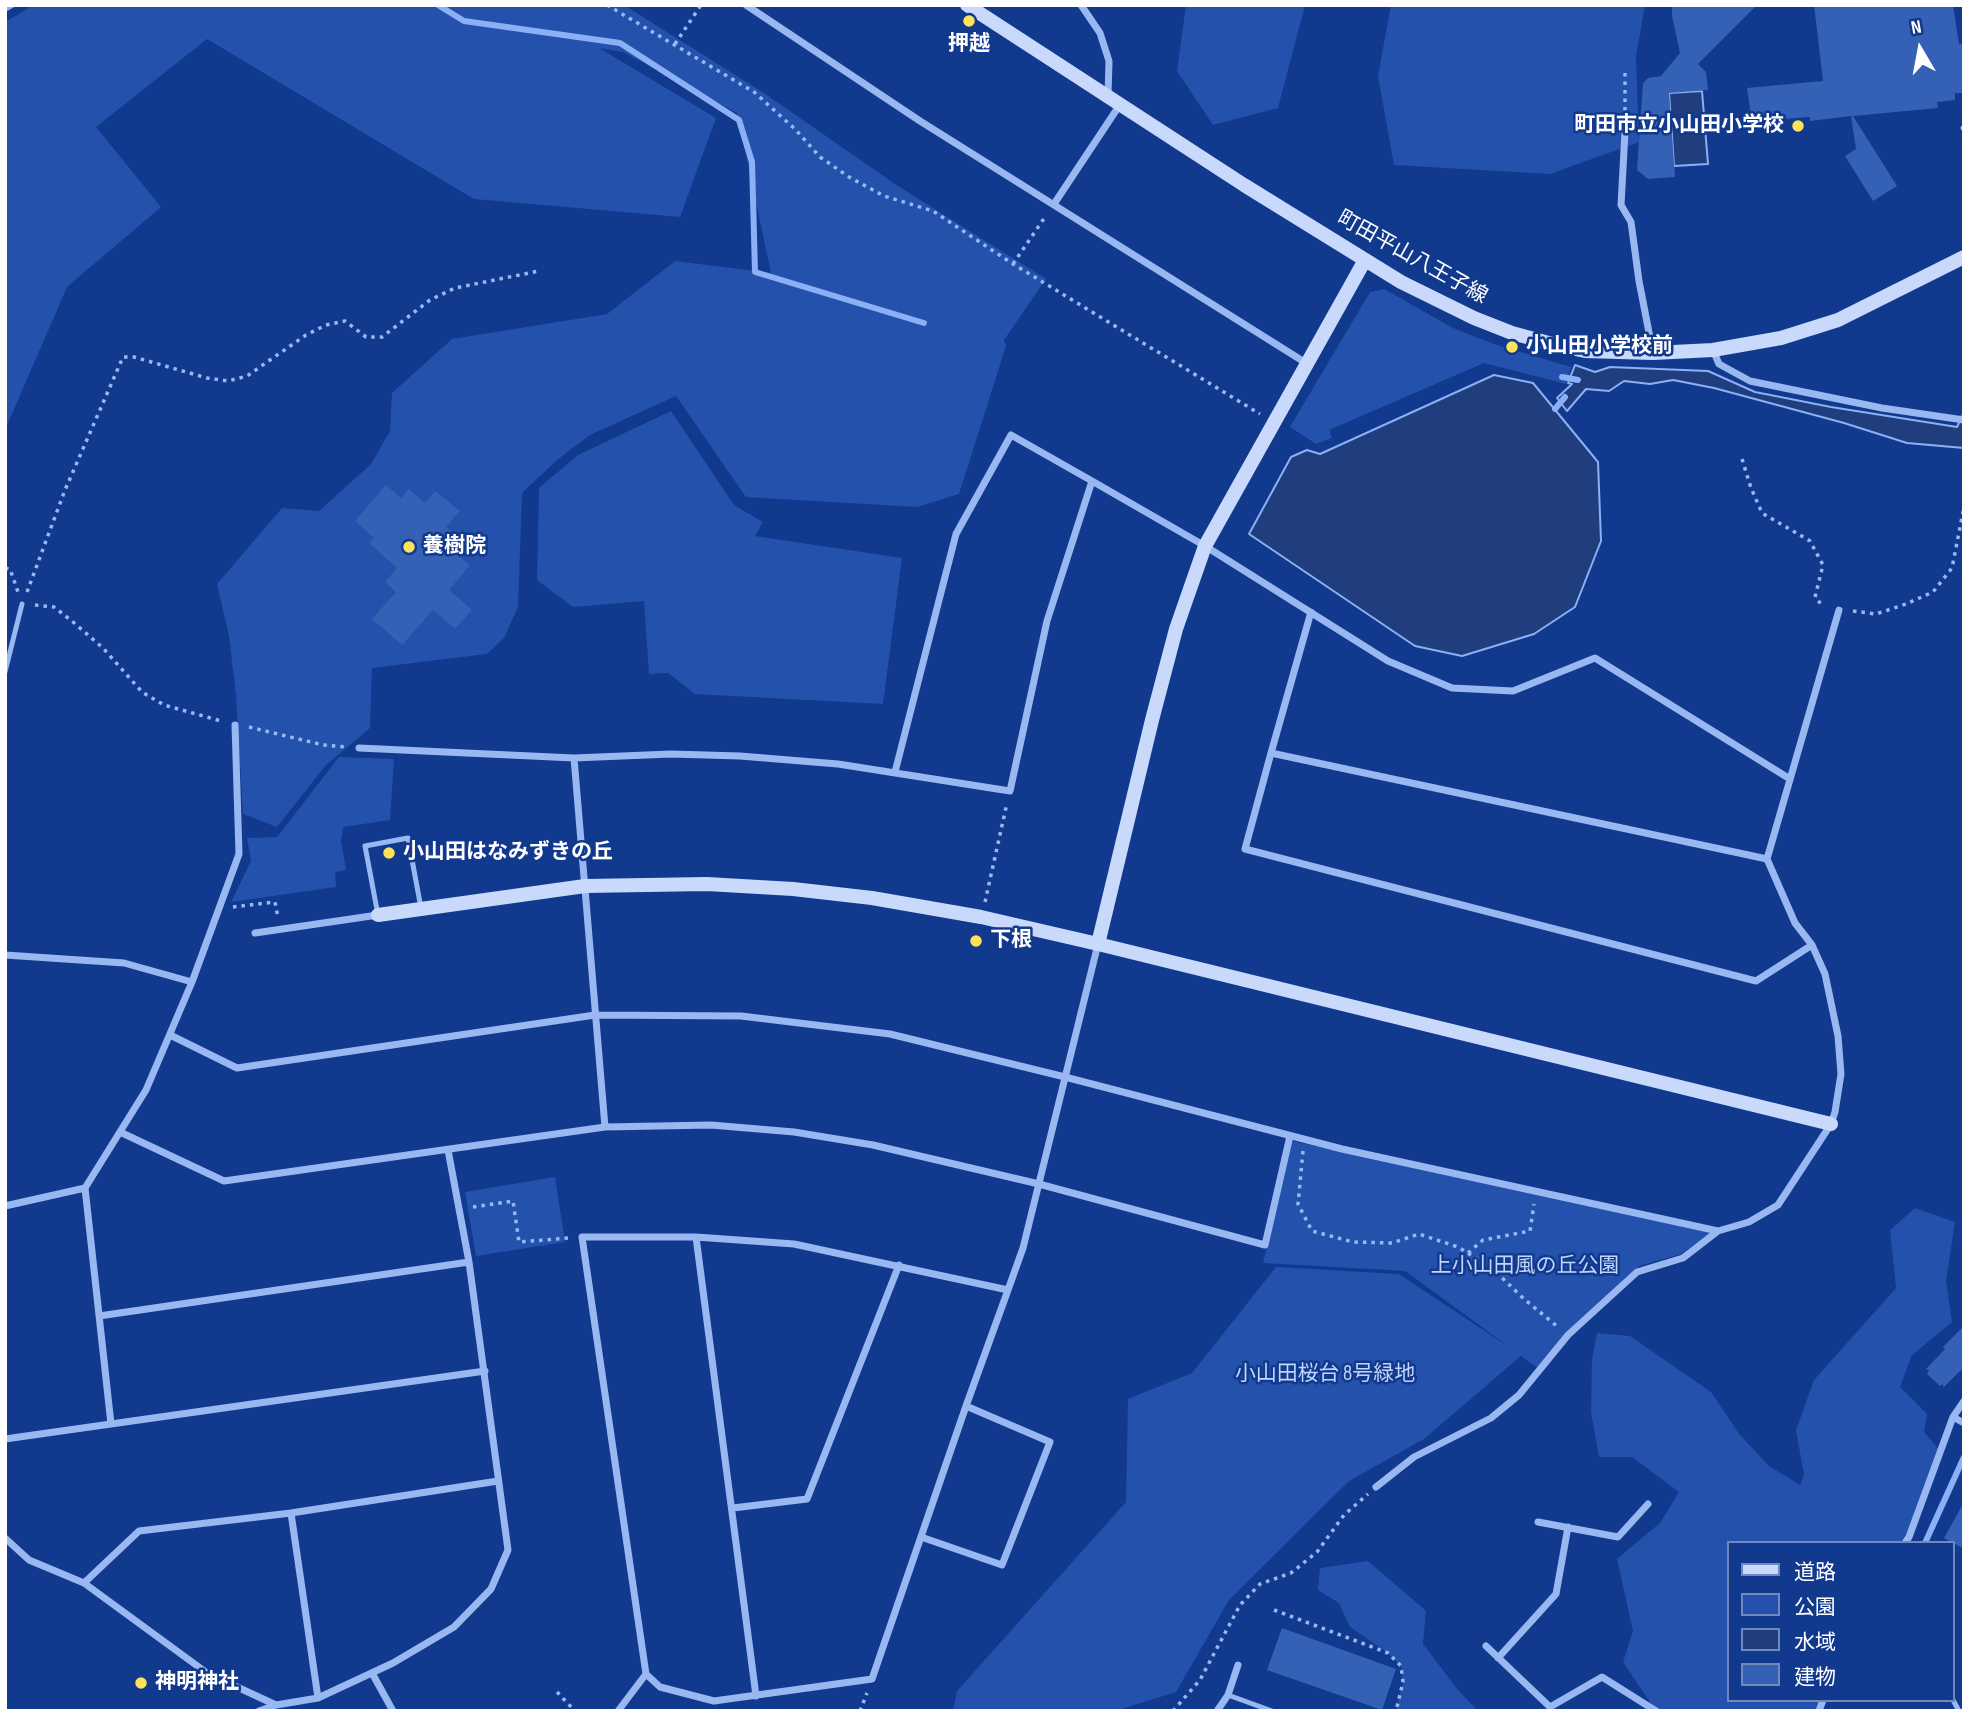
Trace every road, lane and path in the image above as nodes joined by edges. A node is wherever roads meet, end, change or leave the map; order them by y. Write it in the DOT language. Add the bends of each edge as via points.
graph roads {
  1 [pos="607,5"];
  2 [pos="701,5"];
  3 [pos="746,5"];
  4 [pos="967,5"];
  5 [pos="1081,5"];
  6 [pos="674,45"];
  7 [pos="1625,72"];
  8 [pos="1113,102"];
  9 [pos="1625,132"];
  10 [pos="1054,204"];
  11 [pos="1964,257"];
  12 [pos="1365,260"];
  13 [pos="1013,264"];
  14 [pos="539,271"];
  15 [pos="1713,350"];
  16 [pos="1653,353"];
  17 [pos="1306,363"];
  18 [pos="1964,420"];
  19 [pos="1273,422"];
  20 [pos="1742,459"];
  21 [pos="1092,481"];
  22 [pos="1964,507"];
  23 [pos="1205,546"];
  24 [pos="5,568"];
  25 [pos="22,604"];
  26 [pos="1839,610"];
  27 [pos="1311,612"];
  28 [pos="5,672"];
  29 [pos="235,725"];
  30 [pos="359,748"];
  31 [pos="1271,752"];
  32 [pos="574,758"];
  33 [pos="895,772"];
  34 [pos="1790,779"];
  35 [pos="1010,791"];
  36 [pos="1767,859"];
  37 [pos="585,886"];
  38 [pos="275,902"];
  39 [pos="220,908"];
  40 [pos="421,908"];
  41 [pos="378,915"];
  42 [pos="981,917"];
  43 [pos="255,933"];
  44 [pos="1098,944"];
  45 [pos="1812,945"];
  46 [pos="5,955"];
  47 [pos="192,982"];
  48 [pos="596,1015"];
  49 [pos="170,1035"];
  50 [pos="1065,1077"];
  51 [pos="1831,1124"];
  52 [pos="605,1127"];
  53 [pos="120,1132"];
  54 [pos="1290,1136"];
  55 [pos="1304,1140"];
  56 [pos="448,1150"];
  57 [pos="1039,1184"];
  58 [pos="85,1188"];
  59 [pos="1536,1191"];
  60 [pos="5,1206"];
  61 [pos="459,1210"];
  62 [pos="1718,1231"];
  63 [pos="582,1237"];
  64 [pos="696,1237"];
  65 [pos="1468,1253"];
  66 [pos="469,1262"];
  67 [pos="899,1265"];
  68 [pos="1008,1290"];
  69 [pos="100,1316"];
  70 [pos="1568,1335"];
  71 [pos="485,1371"];
  72 [pos="1964,1401"];
  73 [pos="965,1406"];
  74 [pos="1954,1417"];
  75 [pos="1963,1423"];
  76 [pos="111,1424"];
  77 [pos="5,1439"];
  78 [pos="498,1481"];
  79 [pos="1376,1487"];
  80 [pos="1647,1504"];
  81 [pos="733,1508"];
  82 [pos="291,1513"];
  83 [pos="1538,1522"];
  84 [pos="1568,1527"];
  85 [pos="921,1537"];
  86 [pos="5,1538"];
  87 [pos="1906,1541"];
  88 [pos="84,1583"];
  89 [pos="1273,1610"];
  90 [pos="1486,1646"];
  91 [pos="1498,1658"];
  92 [pos="1238,1665"];
  93 [pos="372,1673"];
  94 [pos="646,1674"];
  95 [pos="557,1692"];
  96 [pos="1228,1695"];
  97 [pos="755,1696"];
  98 [pos="318,1698"];
  99 [pos="276,1705"];
  100 [pos="1257,1708"];
  101 [pos="1217,1710"];
  102 [pos="259,1711"];
  103 [pos="394,1711"];
  104 [pos="575,1711"];
  105 [pos="618,1711"];
  106 [pos="1173,1711"];
  107 [pos="1272,1711"];
  108 [pos="1396,1711"];
  109 [pos="1656,1711"];
  1 -- 6 [label="path"];
  2 -- 6 [label="path"];
  3 -- 10 [label="street"];
  4 -- 8 [label="street, 町田平山八王子線"];
  5 -- 8 [label="street" via="1100,33 1109,61"];
  6 -- 13 [label="path" via="754,92 820,157 849,177 884,196 933,211"];
  7 -- 9 [label="path"];
  8 -- 10 [label="street"];
  8 -- 12 [label="street, 町田平山八王子線"];
  9 -- 16 [label="street" via="1621,205 1631,222"];
  10 -- 13 [label="path"];
  10 -- 17 [label="street"];
  11 -- 15 [label="street, 町田平山八王子線" via="1838,320 1781,338"];
  12 -- 16 [label="street, 町田平山八王子線" via="1512,333 1586,351"];
  12 -- 17 [label="street"];
  13 -- 19 [label="path"];
  14 -- 25 [label="path" via="455,288 430,300 382,337 366,337 345,321 326,325 247,376 228,380 123,357"];
  15 -- 16 [label="street, 町田平山八王子線"];
  15 -- 18 [label="street" via="1719,364 1750,380"];
  17 -- 19 [label="street"];
  19 -- 23 [label="street"];
  20 -- 26 [label="path" via="1762,513 1810,541 1823,565 1815,597"];
  21 -- 23 [label="street"];
  21 -- 33 [label="street" via="1011,435 956,534"];
  21 -- 35 [label="street" via="1047,621"];
  22 -- 26 [label="path" via="1952,568 1933,592 1876,614"];
  23 -- 27 [label="street"];
  23 -- 44 [label="street" via="1173,642"];
  24 -- 25 [label="path" via="10,569"];
  25 -- 28 [label="lane"];
  25 -- 29 [label="path" via="54,607 103,648 142,692 164,705"];
  26 -- 34 [label="street"];
  27 -- 31 [label="street"];
  27 -- 34 [label="street" via="1388,662 1452,688 1513,691 1595,658"];
  29 -- 30 [label="path" via="323,746"];
  29 -- 39 [label="street" via="239,854"];
  30 -- 32 [label="street"];
  31 -- 36 [label="street"];
  31 -- 45 [label="street" via="1245,849 1756,981"];
  32 -- 33 [label="street" via="740,756"];
  32 -- 37 [label="street"];
  33 -- 35 [label="street"];
  34 -- 36 [label="street"];
  35 -- 42 [label="path"];
  36 -- 45 [label="street" via="1795,923"];
  37 -- 40 [label="street"];
  37 -- 42 [label="street" via="707,884 793,889"];
  37 -- 48 [label="street"];
  38 -- 39 [label="path"];
  39 -- 47 [label="street"];
  40 -- 41 [label="street"];
  40 -- 41 [label="lane" via="408,838 366,846"];
  41 -- 43 [label="street"];
  42 -- 44 [label="street"];
  44 -- 50 [label="street"];
  44 -- 51 [label="street"];
  45 -- 51 [label="street" via="1825,974 1839,1036 1840,1074"];
  46 -- 47 [label="street" via="124,963"];
  47 -- 49 [label="street"];
  48 -- 49 [label="street" via="237,1068"];
  48 -- 50 [label="street" via="741,1016 890,1034"];
  48 -- 52 [label="street"];
  49 -- 53 [label="street" via="146,1090"];
  50 -- 54 [label="street"];
  50 -- 57 [label="street"];
  51 -- 62 [label="street" via="1777,1205 1749,1222"];
  52 -- 56 [label="street"];
  52 -- 57 [label="street" via="711,1125 794,1132 873,1144"];
  53 -- 56 [label="street" via="224,1181"];
  53 -- 58 [label="street"];
  54 -- 55 [label="street"];
  54 -- 57 [label="street" via="1265,1245"];
  55 -- 59 [label="street"];
  55 -- 65 [label="path" via="1298,1204 1312,1231 1353,1242 1392,1243 1419,1234"];
  56 -- 61 [label="street"];
  57 -- 68 [label="street"];
  58 -- 60 [label="street"];
  58 -- 69 [label="street"];
  59 -- 62 [label="street"];
  59 -- 65 [label="path" via="1530,1231 1483,1240"];
  61 -- 63 [label="path" via="513,1201 519,1242"];
  61 -- 66 [label="street"];
  62 -- 70 [label="street" via="1683,1258 1637,1272"];
  63 -- 64 [label="street"];
  63 -- 94 [label="street"];
  64 -- 67 [label="street" via="794,1244"];
  64 -- 81 [label="street"];
  65 -- 70 [label="path" via="1492,1268"];
  66 -- 69 [label="street"];
  66 -- 71 [label="street"];
  67 -- 68 [label="street"];
  67 -- 81 [label="street" via="807,1499"];
  68 -- 73 [label="street"];
  69 -- 76 [label="street"];
  70 -- 79 [label="street" via="1519,1395 1491,1418 1414,1457"];
  71 -- 76 [label="street"];
  71 -- 78 [label="street"];
  72 -- 74 [label="street"];
  73 -- 85 [label="street"];
  73 -- 85 [label="street" via="1050,1443 1002,1565"];
  74 -- 75 [label="street"];
  74 -- 87 [label="street"];
  76 -- 77 [label="street"];
  78 -- 82 [label="street"];
  78 -- 93 [label="street" via="508,1550 491,1589 454,1627"];
  79 -- 106 [label="path" via="1344,1515 1318,1552 1291,1573 1260,1584 1240,1605 1200,1680"];
  80 -- 84 [label="street" via="1618,1537"];
  81 -- 97 [label="street"];
  82 -- 88 [label="street" via="139,1531"];
  82 -- 98 [label="street"];
  83 -- 84 [label="street"];
  84 -- 91 [label="street" via="1556,1594"];
  85 -- 97 [label="street" via="872,1679"];
  86 -- 88 [label="street" via="29,1560"];
  88 -- 99 [label="street" via="207,1673"];
  89 -- 108 [label="path" via="1388,1653 1401,1666 1403,1682"];
  90 -- 91 [label="street"];
  91 -- 109 [label="street" via="1550,1707 1602,1677"];
  92 -- 96 [label="street"];
  93 -- 98 [label="street"];
  93 -- 103 [label="street"];
  94 -- 97 [label="street" via="660,1687 714,1701"];
  94 -- 105 [label="street"];
  95 -- 104 [label="path"];
  96 -- 100 [label="lane"];
  96 -- 101 [label="street"];
  98 -- 99 [label="street"];
  99 -- 102 [label="street"];
  100 -- 107 [label="lane"];
}
